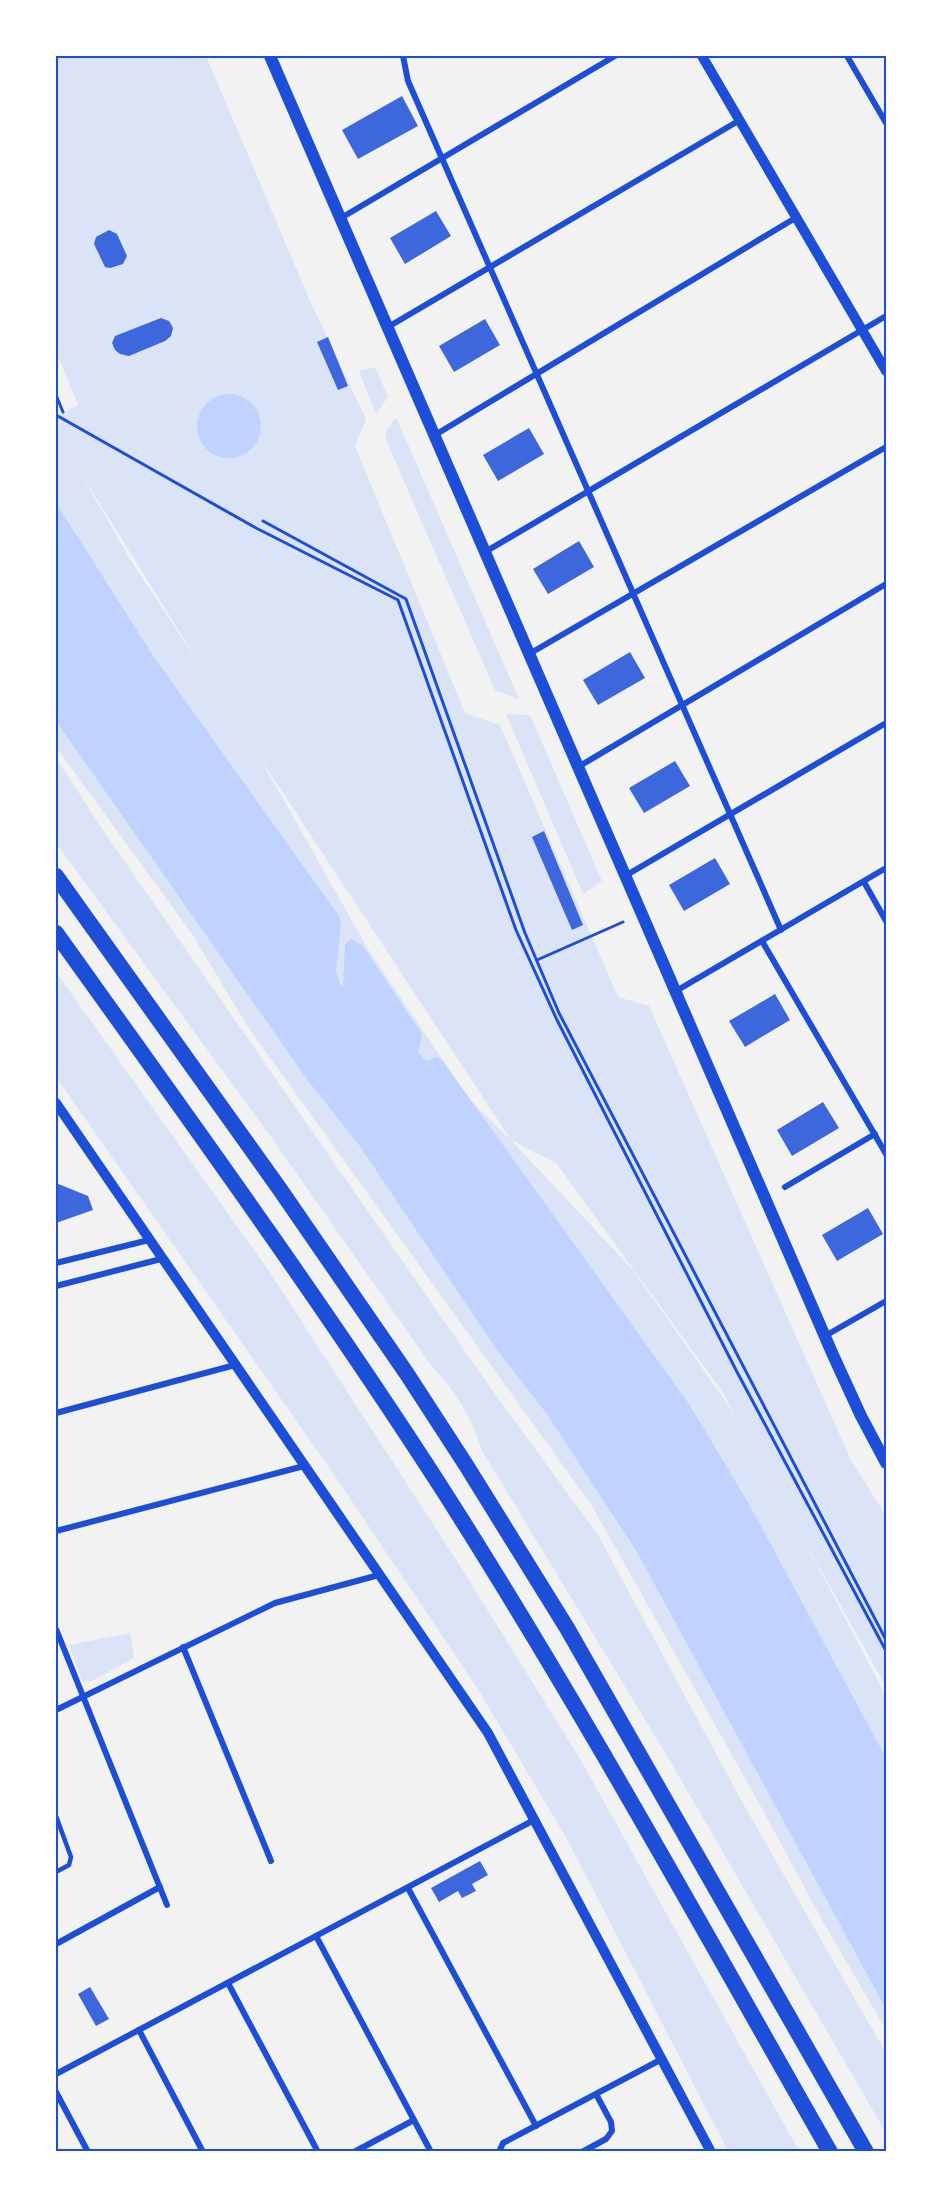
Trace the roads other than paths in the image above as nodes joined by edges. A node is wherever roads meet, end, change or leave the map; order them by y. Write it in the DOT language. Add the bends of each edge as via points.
graph roads {
  1 [pos="270,56"];
  2 [pos="403,56"];
  3 [pos="615,56"];
  4 [pos="702,56"];
  5 [pos="847,56"];
  6 [pos="740,120"];
  7 [pos="886,123"];
  8 [pos="441,158"];
  9 [pos="797,217"];
  10 [pos="341,218"];
  11 [pos="490,268"];
  12 [pos="886,316"];
  13 [pos="388,327"];
  14 [pos="863,330"];
  15 [pos="886,371"];
  16 [pos="536,374"];
  17 [pos="435,435"];
  18 [pos="886,447"];
  19 [pos="588,492"];
  20 [pos="485,552"];
  21 [pos="886,584"];
  22 [pos="633,594"];
  23 [pos="529,654"];
  24 [pos="682,706"];
  25 [pos="886,723"];
  26 [pos="578,767"];
  27 [pos="730,814"];
  28 [pos="886,868"];
  29 [pos="56,876"];
  30 [pos="625,876"];
  31 [pos="864,882"];
  32 [pos="886,921"];
  33 [pos="780,930"];
  34 [pos="56,933"];
  35 [pos="762,941"];
  36 [pos="676,992"];
  37 [pos="56,1103"];
  38 [pos="875,1134"];
  39 [pos="886,1154"];
  40 [pos="785,1187"];
  41 [pos="149,1240"];
  42 [pos="161,1259"];
  43 [pos="56,1263"];
  44 [pos="56,1286"];
  45 [pos="886,1301"];
  46 [pos="825,1336"];
  47 [pos="235,1365"];
  48 [pos="56,1413"];
  49 [pos="886,1463"];
  50 [pos="304,1466"];
  51 [pos="56,1531"];
  52 [pos="379,1575"];
  53 [pos="56,1629"];
  54 [pos="183,1647"];
  55 [pos="83,1698"];
  56 [pos="56,1710"];
  57 [pos="56,1816"];
  58 [pos="536,1819"];
  59 [pos="271,1861"];
  60 [pos="56,1872"];
  61 [pos="160,1887"];
  62 [pos="408,1887"];
  63 [pos="167,1905"];
  64 [pos="316,1936"];
  65 [pos="56,1944"];
  66 [pos="228,1983"];
  67 [pos="139,2030"];
  68 [pos="662,2059"];
  69 [pos="56,2074"];
  70 [pos="56,2092"];
  71 [pos="596,2094"];
  72 [pos="414,2120"];
  73 [pos="536,2126"];
  74 [pos="88,2151"];
  75 [pos="203,2151"];
  76 [pos="318,2151"];
  77 [pos="354,2151"];
  78 [pos="431,2151"];
  79 [pos="499,2151"];
  80 [pos="582,2151"];
  81 [pos="711,2151"];
  82 [pos="830,2151"];
  83 [pos="866,2151"];
  1 -- 10 [label="main road"];
  2 -- 8 [label="street" via="408,81"];
  3 -- 8 [label="street"];
  4 -- 6 [label="street"];
  5 -- 7 [label="street"];
  6 -- 9 [label="street"];
  6 -- 11 [label="street"];
  8 -- 10 [label="street"];
  8 -- 11 [label="street"];
  9 -- 14 [label="street"];
  9 -- 16 [label="street"];
  10 -- 13 [label="main road"];
  11 -- 13 [label="street"];
  11 -- 16 [label="street"];
  12 -- 14 [label="street"];
  13 -- 17 [label="main road"];
  14 -- 15 [label="street"];
  14 -- 19 [label="street"];
  16 -- 17 [label="street"];
  16 -- 19 [label="street"];
  17 -- 20 [label="main road"];
  18 -- 22 [label="street"];
  19 -- 20 [label="street"];
  19 -- 22 [label="street"];
  20 -- 23 [label="main road"];
  21 -- 24 [label="street"];
  22 -- 23 [label="street"];
  22 -- 24 [label="street"];
  23 -- 26 [label="main road"];
  24 -- 26 [label="street"];
  24 -- 27 [label="street"];
  25 -- 27 [label="street"];
  26 -- 30 [label="main road"];
  27 -- 30 [label="street"];
  27 -- 33 [label="street"];
  28 -- 31 [label="street"];
  29 -- 83 [label="highway" via="279,1188 471,1472 572,1637"];
  30 -- 36 [label="main road"];
  31 -- 32 [label="street"];
  31 -- 33 [label="street"];
  33 -- 35 [label="street"];
  34 -- 82 [label="highway" via="309,1287 447,1497 577,1709"];
  35 -- 36 [label="street"];
  35 -- 38 [label="street"];
  36 -- 46 [label="main road"];
  37 -- 41 [label="street"];
  38 -- 39 [label="street"];
  38 -- 40 [label="street"];
  41 -- 42 [label="street"];
  41 -- 43 [label="street"];
  42 -- 44 [label="street"];
  42 -- 47 [label="street"];
  45 -- 46 [label="street"];
  46 -- 49 [label="main road"];
  47 -- 48 [label="street"];
  47 -- 50 [label="street"];
  50 -- 51 [label="street"];
  50 -- 52 [label="street"];
  52 -- 54 [label="street" via="275,1603"];
  52 -- 58 [label="street" via="466,1698"];
  53 -- 55 [label="street"];
  54 -- 55 [label="street"];
  54 -- 59 [label="street"];
  55 -- 56 [label="street"];
  55 -- 61 [label="street"];
  57 -- 60 [label="lane" via="71,1857 69,1865"];
  58 -- 62 [label="street"];
  58 -- 68 [label="street"];
  61 -- 63 [label="street"];
  61 -- 65 [label="street"];
  62 -- 64 [label="street"];
  62 -- 73 [label="street"];
  64 -- 66 [label="street"];
  64 -- 72 [label="street"];
  66 -- 67 [label="street"];
  66 -- 76 [label="street"];
  67 -- 69 [label="street"];
  67 -- 75 [label="street"];
  68 -- 71 [label="street"];
  68 -- 81 [label="street"];
  70 -- 74 [label="street"];
  71 -- 73 [label="street"];
  71 -- 80 [label="street" via="612,2132"];
  72 -- 77 [label="street"];
  72 -- 78 [label="street"];
  73 -- 79 [label="street" via="503,2144"];
}
